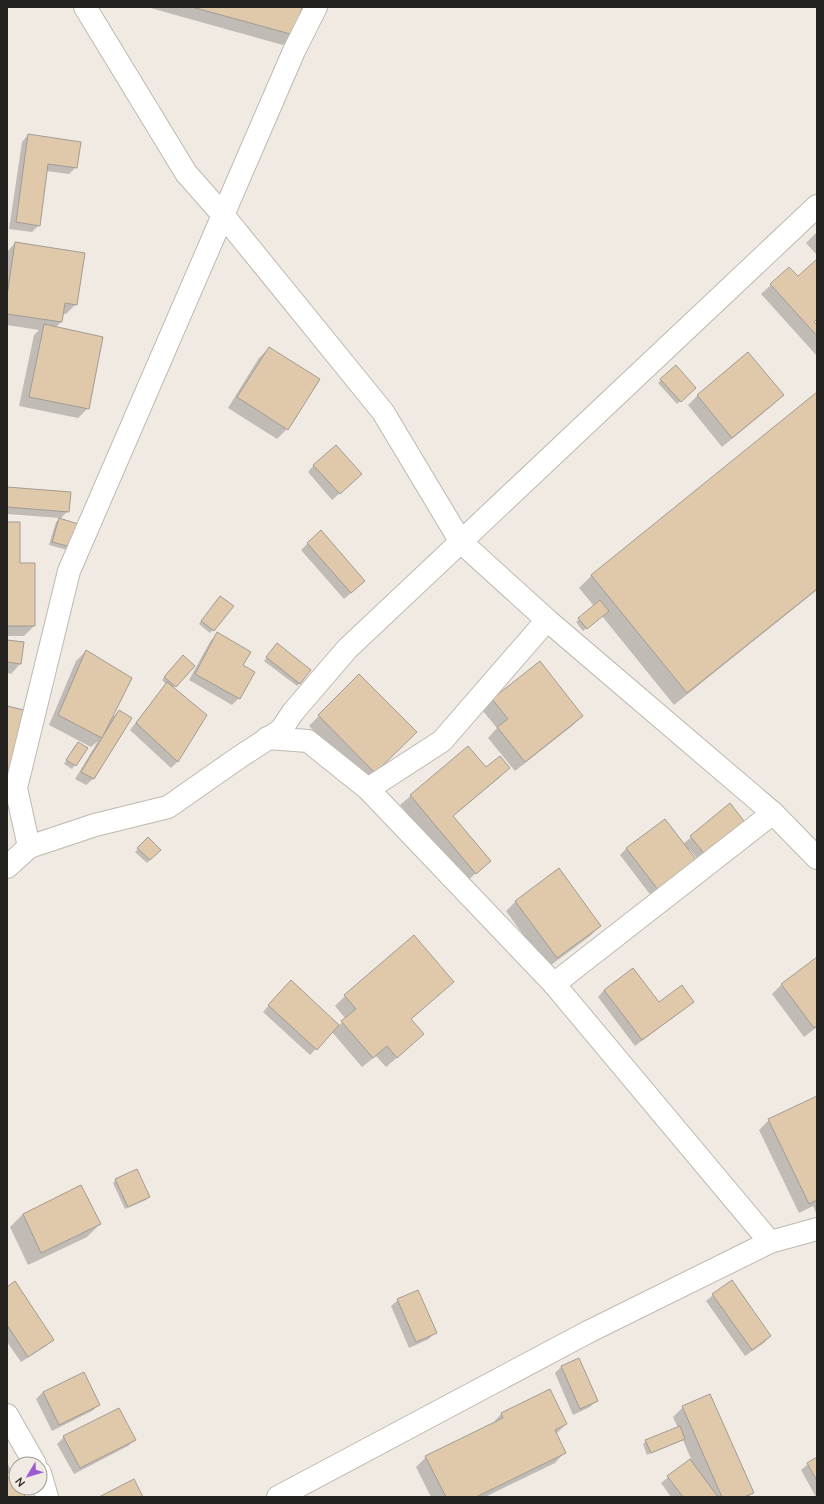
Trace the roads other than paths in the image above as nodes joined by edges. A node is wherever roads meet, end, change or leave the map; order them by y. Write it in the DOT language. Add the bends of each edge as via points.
graph roads {
  1 [pos="84,7"];
  2 [pos="316,7"];
  3 [pos="817,206"];
  4 [pos="223,215"];
  5 [pos="461,542"];
  6 [pos="547,620"];
  7 [pos="267,738"];
  8 [pos="12,788"];
  9 [pos="368,789"];
  10 [pos="773,813"];
  11 [pos="29,848"];
  12 [pos="817,858"];
  13 [pos="7,867"];
  14 [pos="554,984"];
  15 [pos="817,1229"];
  16 [pos="770,1242"];
  17 [pos="7,1415"];
  18 [pos="30,1456"];
  19 [pos="278,1497"];
  1 -- 4 [label="street" via="186,173"];
  2 -- 4 [label="street" via="294,51"];
  3 -- 5 [label="street"];
  4 -- 5 [label="street" via="383,412"];
  4 -- 8 [label="street" via="69,571"];
  5 -- 6 [label="street"];
  5 -- 7 [label="street" via="347,649 293,712 281,730"];
  6 -- 9 [label="street" via="442,741"];
  6 -- 10 [label="street"];
  7 -- 9 [label="street" via="308,741"];
  7 -- 11 [label="street" via="168,807 95,825"];
  8 -- 11 [label="street"];
  9 -- 14 [label="street"];
  10 -- 12 [label="street"];
  10 -- 14 [label="street"];
  11 -- 13 [label="street"];
  14 -- 16 [label="street"];
  15 -- 16 [label="street"];
  16 -- 19 [label="street" via="588,1332"];
  17 -- 18 [label="street"];
}
